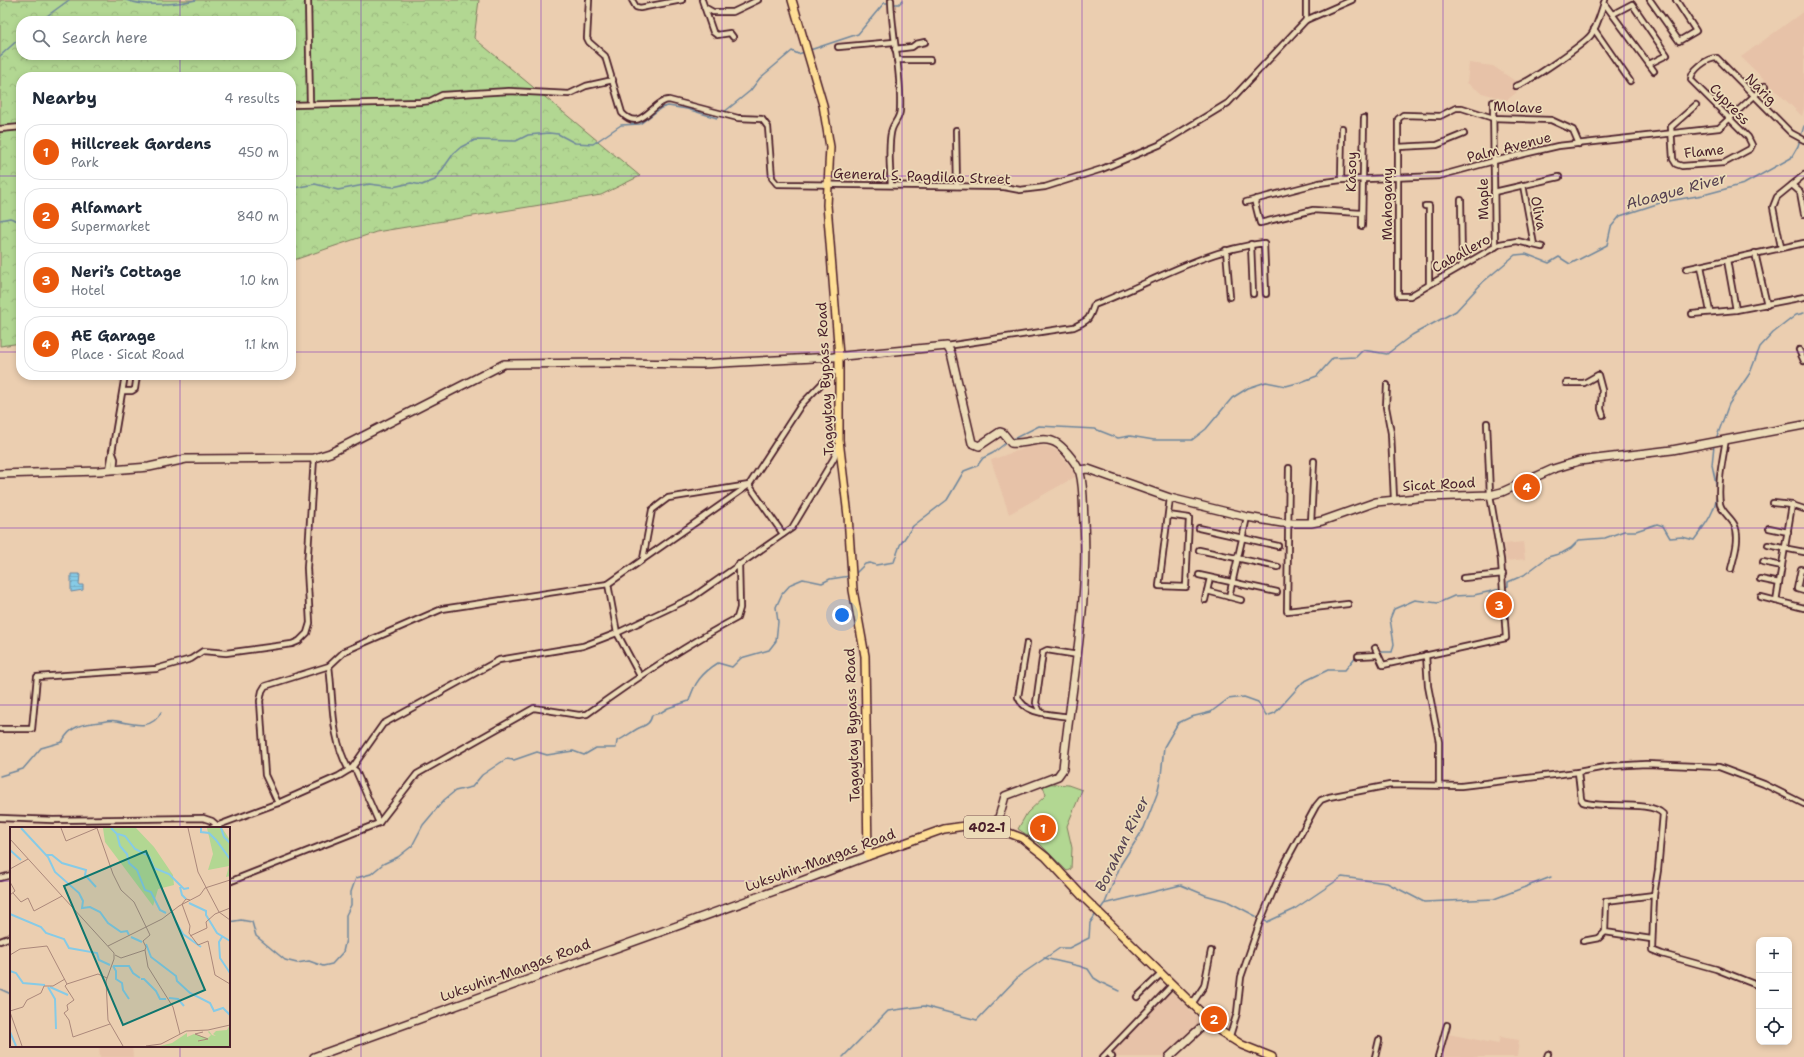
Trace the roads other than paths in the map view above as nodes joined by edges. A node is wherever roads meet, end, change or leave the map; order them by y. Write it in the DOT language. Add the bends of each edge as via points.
graph roads {
  1 [pos="308,0"];
  2 [pos="589,0"];
  3 [pos="632,0"];
  4 [pos="682,0"];
  5 [pos="702,0"];
  6 [pos="758,0"];
  7 [pos="792,0"];
  8 [pos="891,0"];
  9 [pos="1306,0"];
  10 [pos="1352,0"];
  11 [pos="1650,0"];
  12 [pos="1676,0"];
  13 [pos="1604,2"];
  14 [pos="704,7"];
  15 [pos="1613,14"];
  16 [pos="1306,20"];
  17 [pos="1594,29"];
  18 [pos="733,37"];
  19 [pos="894,42"];
  20 [pos="925,42"];
  21 [pos="838,47"];
  22 [pos="895,49"];
  23 [pos="897,60"];
  24 [pos="930,60"];
  25 [pos="1649,64"];
  26 [pos="1654,71"];
  27 [pos="613,80"];
  28 [pos="1691,80"];
  29 [pos="1630,81"];
  30 [pos="1516,86"];
  31 [pos="1765,86"];
  32 [pos="1753,97"];
  33 [pos="1493,102"];
  34 [pos="310,104"];
  35 [pos="1696,104"];
  36 [pos="296,105"];
  37 [pos="1400,116"];
  38 [pos="1364,118"];
  39 [pos="1493,118"];
  40 [pos="1730,119"];
  41 [pos="16,127"];
  42 [pos="1342,128"];
  43 [pos="0,129"];
  44 [pos="956,130"];
  45 [pos="1671,133"];
  46 [pos="1464,134"];
  47 [pos="1804,140"];
  48 [pos="1579,144"];
  49 [pos="1752,145"];
  50 [pos="1398,147"];
  51 [pos="1494,161"];
  52 [pos="1804,175"];
  53 [pos="1559,177"];
  54 [pos="1362,179"];
  55 [pos="1398,179"];
  56 [pos="1341,180"];
  57 [pos="828,184"];
  58 [pos="891,185"];
  59 [pos="1523,185"];
  60 [pos="1792,185"];
  61 [pos="957,186"];
  62 [pos="1494,192"];
  63 [pos="1256,199"];
  64 [pos="1461,200"];
  65 [pos="1246,202"];
  66 [pos="1425,206"];
  67 [pos="1361,213"];
  68 [pos="1804,214"];
  69 [pos="1362,226"];
  70 [pos="1804,243"];
  71 [pos="1251,244"];
  72 [pos="1534,245"];
  73 [pos="1495,247"];
  74 [pos="1542,247"];
  75 [pos="1781,247"];
  76 [pos="1226,250"];
  77 [pos="1755,254"];
  78 [pos="1727,260"];
  79 [pos="1462,265"];
  80 [pos="1701,266"];
  81 [pos="1686,269"];
  82 [pos="1429,284"];
  83 [pos="1398,293"];
  84 [pos="1253,294"];
  85 [pos="1266,294"];
  86 [pos="1230,297"];
  87 [pos="1804,297"];
  88 [pos="1767,306"];
  89 [pos="1736,310"];
  90 [pos="1710,312"];
  91 [pos="1692,314"];
  92 [pos="947,346"];
  93 [pos="1799,350"];
  94 [pos="839,356"];
  95 [pos="1804,361"];
  96 [pos="839,369"];
  97 [pos="124,380"];
  98 [pos="136,380"];
  99 [pos="1566,383"];
  100 [pos="1387,385"];
  101 [pos="123,391"];
  102 [pos="1602,415"];
  103 [pos="1487,423"];
  104 [pos="1804,425"];
  105 [pos="839,440"];
  106 [pos="1722,440"];
  107 [pos="314,458"];
  108 [pos="1314,461"];
  109 [pos="1289,468"];
  110 [pos="111,470"];
  111 [pos="1078,470"];
  112 [pos="0,474"];
  113 [pos="749,485"];
  114 [pos="1490,495"];
  115 [pos="1170,498"];
  116 [pos="1394,500"];
  117 [pos="1773,503"];
  118 [pos="1792,505"];
  119 [pos="1804,509"];
  120 [pos="1168,515"];
  121 [pos="1247,517"];
  122 [pos="1311,523"];
  123 [pos="1287,524"];
  124 [pos="1199,528"];
  125 [pos="1769,528"];
  126 [pos="1788,532"];
  127 [pos="783,534"];
  128 [pos="1242,539"];
  129 [pos="1768,545"];
  130 [pos="1278,546"];
  131 [pos="1785,548"];
  132 [pos="1199,550"];
  133 [pos="1804,552"];
  134 [pos="643,559"];
  135 [pos="1238,559"];
  136 [pos="1763,562"];
  137 [pos="739,564"];
  138 [pos="1782,566"];
  139 [pos="1278,568"];
  140 [pos="1731,570"];
  141 [pos="1804,570"];
  142 [pos="1503,574"];
  143 [pos="1199,576"];
  144 [pos="1210,578"];
  145 [pos="1463,578"];
  146 [pos="1760,579"];
  147 [pos="1232,582"];
  148 [pos="1779,583"];
  149 [pos="608,584"];
  150 [pos="1207,591"];
  151 [pos="1804,591"];
  152 [pos="1277,592"];
  153 [pos="1229,597"];
  154 [pos="1761,598"];
  155 [pos="1205,600"];
  156 [pos="1241,600"];
  157 [pos="1776,601"];
  158 [pos="1348,604"];
  159 [pos="1804,608"];
  160 [pos="617,633"];
  161 [pos="1028,642"];
  162 [pos="1375,648"];
  163 [pos="1078,655"];
  164 [pos="1378,655"];
  165 [pos="1426,655"];
  166 [pos="1358,656"];
  167 [pos="329,666"];
  168 [pos="640,676"];
  169 [pos="1040,712"];
  170 [pos="1069,717"];
  171 [pos="0,729"];
  172 [pos="351,769"];
  173 [pos="1578,772"];
  174 [pos="1439,785"];
  175 [pos="278,803"];
  176 [pos="1804,804"];
  177 [pos="0,818"];
  178 [pos="379,823"];
  179 [pos="219,827"];
  180 [pos="996,828"];
  181 [pos="868,856"];
  182 [pos="10,875"];
  183 [pos="0,878"];
  184 [pos="230,882"];
  185 [pos="1654,894"];
  186 [pos="1605,932"];
  187 [pos="10,937"];
  188 [pos="0,940"];
  189 [pos="1652,940"];
  190 [pos="1583,942"];
  191 [pos="1210,950"];
  192 [pos="1161,974"];
  193 [pos="1172,985"];
  194 [pos="1756,985"];
  195 [pos="1136,997"];
  196 [pos="1192,1004"];
  197 [pos="1208,1021"];
  198 [pos="1447,1025"];
  199 [pos="1230,1038"];
  200 [pos="1379,1040"];
  201 [pos="1108,1052"];
  202 [pos="1268,1056"];
  203 [pos="314,1057"];
  204 [pos="1103,1057"];
  205 [pos="1112,1057"];
  206 [pos="1169,1057"];
  207 [pos="1375,1057"];
  208 [pos="1438,1057"];
  1 -- 34 [label="street"];
  2 -- 27 [label="street, General S. Pagdilao Street" via="587,40 604,54"];
  3 -- 4 [label="street" via="636,8"];
  5 -- 14 [label="street"];
  6 -- 14 [label="street" via="732,12 713,12"];
  7 -- 57 [label="main road, Tagaytay Bypass Road" via="822,100 829,137"];
  8 -- 19 [label="street"];
  9 -- 16 [label="street"];
  10 -- 16 [label="street, General S. Pagdilao Street"];
  11 -- 12 [label="street" via="1679,41 1696,31"];
  13 -- 15 [label="street"];
  13 -- 17 [label="street"];
  14 -- 18 [label="street" via="715,34 730,33"];
  15 -- 25 [label="street"];
  15 -- 25 [label="street" via="1632,4 1667,55"];
  16 -- 61 [label="street, General S. Pagdilao Street" via="1235,97 1159,145 1102,169 1045,187 1020,190"];
  17 -- 29 [label="street"];
  17 -- 30 [label="street" via="1583,42 1540,73"];
  19 -- 21 [label="street"];
  19 -- 22 [label="street"];
  20 -- 22 [label="street"];
  22 -- 23 [label="street"];
  23 -- 24 [label="street"];
  23 -- 58 [label="street" via="900,112 891,132"];
  25 -- 26 [label="street"];
  27 -- 34 [label="street" via="586,86 569,94 509,91 442,95 430,101 420,102"];
  27 -- 57 [label="street, General S. Pagdilao Street" via="622,113 629,118 642,118 665,100 727,116 758,118 766,123 770,139 774,183"];
  28 -- 32 [label="street, Narig" via="1693,71 1712,58 1717,58"];
  28 -- 40 [label="street, Cypress"];
  31 -- 32 [label="street, Palm Avenue"];
  32 -- 40 [label="street, Palm Avenue"];
  32 -- 47 [label="street, Narig" via="1791,134"];
  33 -- 39 [label="street, Maple"];
  34 -- 36 [label="street"];
  35 -- 45 [label="street" via="1671,127"];
  37 -- 39 [label="street, Molave" via="1440,116 1456,108 1462,108"];
  37 -- 50 [label="street, Mahogany"];
  38 -- 54 [label="street, Kasoy"];
  39 -- 48 [label="street, Molave" via="1551,120 1573,130"];
  39 -- 51 [label="street, Maple"];
  40 -- 45 [label="street, Palm Avenue" via="1719,128"];
  40 -- 49 [label="street, Cypress" via="1748,137"];
  41 -- 43 [label="street"];
  42 -- 56 [label="street"];
  44 -- 61 [label="street"];
  45 -- 48 [label="street, Palm Avenue"];
  45 -- 49 [label="street, Flame" via="1673,159 1676,164 1682,166 1724,163 1746,153"];
  46 -- 50 [label="street" via="1437,144"];
  48 -- 51 [label="street, Palm Avenue" via="1558,146"];
  50 -- 55 [label="street, Mahogany"];
  51 -- 55 [label="street, Palm Avenue" via="1439,176"];
  51 -- 62 [label="street, Maple"];
  52 -- 60 [label="street"];
  53 -- 59 [label="street"];
  54 -- 55 [label="street, Palm Avenue"];
  54 -- 56 [label="street, Palm Avenue"];
  54 -- 67 [label="street, Kasoy"];
  55 -- 83 [label="street, Mahogany"];
  56 -- 63 [label="street, Palm Avenue" via="1312,184"];
  57 -- 58 [label="street, General S. Pagdilao Street"];
  57 -- 94 [label="main road, Tagaytay Bypass Road"];
  58 -- 61 [label="street, General S. Pagdilao Street"];
  59 -- 62 [label="street"];
  59 -- 72 [label="street, Oliva"];
  60 -- 68 [label="street" via="1800,192"];
  60 -- 75 [label="street" via="1777,197 1773,207"];
  62 -- 73 [label="street, Maple"];
  63 -- 65 [label="street, Palm Avenue"];
  63 -- 67 [label="street" via="1260,223 1313,210"];
  64 -- 79 [label="street"];
  66 -- 82 [label="street" via="1429,206"];
  67 -- 69 [label="street, Kasoy"];
  70 -- 75 [label="street"];
  71 -- 76 [label="street"];
  71 -- 84 [label="street"];
  71 -- 85 [label="street" via="1264,242"];
  72 -- 73 [label="street, Caballero" via="1517,241"];
  72 -- 74 [label="street, Caballero"];
  73 -- 79 [label="street, Caballero"];
  75 -- 77 [label="street"];
  76 -- 86 [label="street"];
  76 -- 92 [label="street" via="1094,305 1091,315 1074,327"];
  77 -- 78 [label="street"];
  77 -- 88 [label="street"];
  78 -- 80 [label="street"];
  78 -- 89 [label="street"];
  79 -- 82 [label="street, Caballero"];
  80 -- 81 [label="street"];
  80 -- 90 [label="street"];
  82 -- 83 [label="street, Caballero" via="1408,297 1401,297"];
  87 -- 88 [label="street"];
  88 -- 89 [label="street"];
  89 -- 90 [label="street"];
  90 -- 91 [label="street"];
  92 -- 94 [label="street"];
  92 -- 111 [label="street" via="951,353 972,443 979,446 997,433 1003,433 1011,443 1051,440 1063,448"];
  93 -- 95 [label="street"];
  94 -- 96 [label="main road, Tagaytay Bypass Road"];
  94 -- 107 [label="street" via="702,364 504,364 330,453"];
  96 -- 105 [label="main road, Tagaytay Bypass Road"];
  96 -- 113 [label="street" via="800,404"];
  97 -- 101 [label="street"];
  98 -- 101 [label="street" via="135,389"];
  99 -- 102 [label="street" via="1584,383 1598,376 1602,390"];
  100 -- 116 [label="street" via="1386,407 1391,433"];
  101 -- 110 [label="street" via="112,451 115,459"];
  103 -- 114 [label="street"];
  104 -- 106 [label="street, Sicat Road"];
  105 -- 127 [label="street" via="834,458 797,520"];
  105 -- 181 [label="main road, Tagaytay Bypass Road" via="848,508 853,590 865,656"];
  106 -- 114 [label="street, Sicat Road" via="1672,450 1579,461 1553,468"];
  106 -- 140 [label="street" via="1720,502 1736,530 1736,547"];
  107 -- 110 [label="street" via="186,459 149,467"];
  107 -- 171 [label="street" via="307,568 310,623 307,633 298,641 226,653 203,651 191,659 156,669 37,677 32,729"];
  108 -- 122 [label="street"];
  109 -- 123 [label="street"];
  110 -- 112 [label="street"];
  111 -- 115 [label="street, Sicat Road" via="1088,469"];
  111 -- 163 [label="street" via="1086,561"];
  113 -- 127 [label="street"];
  113 -- 134 [label="street"];
  113 -- 134 [label="street" via="668,498 655,506 652,510"];
  114 -- 116 [label="street, Sicat Road"];
  114 -- 142 [label="street"];
  115 -- 120 [label="street"];
  115 -- 121 [label="street, Sicat Road"];
  116 -- 122 [label="street, Sicat Road" via="1366,504 1341,515"];
  117 -- 118 [label="street"];
  118 -- 119 [label="street"];
  118 -- 126 [label="street"];
  120 -- 120 [label="street" via="1159,586 1186,587 1189,518"];
  121 -- 123 [label="street, Sicat Road"];
  121 -- 128 [label="street"];
  122 -- 123 [label="street, Sicat Road"];
  123 -- 158 [label="street" via="1287,611"];
  124 -- 128 [label="street"];
  125 -- 126 [label="street"];
  126 -- 131 [label="street"];
  127 -- 137 [label="street"];
  128 -- 130 [label="street"];
  128 -- 135 [label="street"];
  129 -- 131 [label="street"];
  131 -- 133 [label="street"];
  131 -- 138 [label="street"];
  132 -- 135 [label="street"];
  134 -- 149 [label="street"];
  135 -- 139 [label="street"];
  135 -- 147 [label="street"];
  136 -- 138 [label="street"];
  137 -- 160 [label="street" via="687,601"];
  137 -- 168 [label="street" via="740,608 737,618 702,636"];
  138 -- 148 [label="street"];
  141 -- 151 [label="street" via="1801,569 1797,589"];
  142 -- 145 [label="street"];
  142 -- 165 [label="street" via="1506,638"];
  143 -- 144 [label="street"];
  144 -- 147 [label="street"];
  144 -- 150 [label="street"];
  146 -- 148 [label="street"];
  147 -- 152 [label="street"];
  147 -- 153 [label="street"];
  148 -- 157 [label="street"];
  149 -- 160 [label="street"];
  149 -- 167 [label="street" via="442,609 345,651"];
  150 -- 153 [label="street"];
  150 -- 155 [label="street"];
  153 -- 156 [label="street"];
  154 -- 157 [label="street"];
  157 -- 159 [label="street"];
  160 -- 168 [label="street"];
  160 -- 172 [label="street" via="583,646 499,660 383,724"];
  161 -- 169 [label="street" via="1018,697 1023,707"];
  162 -- 164 [label="street"];
  163 -- 169 [label="street" via="1047,650 1043,652 1036,703"];
  163 -- 170 [label="street"];
  164 -- 165 [label="street" via="1383,665"];
  164 -- 166 [label="street"];
  165 -- 174 [label="street" via="1428,686 1439,742"];
  167 -- 172 [label="street" via="335,734 338,748"];
  167 -- 175 [label="street" via="265,686 262,691 260,701 265,775"];
  168 -- 178 [label="street" via="587,714 534,708 414,777"];
  169 -- 170 [label="street"];
  170 -- 180 [label="street" via="1062,773 1008,794 1003,801"];
  172 -- 175 [label="street"];
  172 -- 178 [label="street" via="356,771"];
  173 -- 174 [label="street" via="1481,784"];
  173 -- 176 [label="street" via="1630,764 1712,766 1764,784"];
  173 -- 185 [label="street" via="1583,802 1640,806 1660,810 1663,814"];
  174 -- 199 [label="street" via="1390,785 1329,797 1321,800 1316,806 1288,858 1262,915 1241,977 1237,1013"];
  175 -- 179 [label="street"];
  177 -- 179 [label="street" via="203,818"];
  178 -- 184 [label="street"];
  180 -- 181 [label="main road, Luksuhin-Mangas Road / 402-1" via="965,826 948,829"];
  180 -- 192 [label="main road, Luksuhin-Mangas Road / 402-1" via="1022,838 1035,847"];
  181 -- 203 [label="street, Luksuhin-Mangas Road / 402-1"];
  182 -- 183 [label="street"];
  185 -- 186 [label="street" via="1606,901"];
  185 -- 189 [label="street"];
  186 -- 189 [label="street"];
  186 -- 190 [label="street" via="1599,938"];
  187 -- 188 [label="street"];
  189 -- 194 [label="street" via="1651,947 1655,952 1716,969"];
  191 -- 196 [label="street" via="1204,986"];
  192 -- 193 [label="main road, Luksuhin-Mangas Road / 402-1"];
  192 -- 195 [label="street"];
  193 -- 196 [label="main road, Luksuhin-Mangas Road / 402-1"];
  193 -- 201 [label="street"];
  196 -- 197 [label="main road, Luksuhin-Mangas Road / 402-1"];
  197 -- 199 [label="main road, Luksuhin-Mangas Road / 402-1"];
  197 -- 206 [label="street"];
  198 -- 208 [label="street"];
  199 -- 202 [label="main road, Luksuhin-Mangas Road / 402-1"];
  200 -- 207 [label="street"];
  201 -- 204 [label="street"];
  201 -- 205 [label="street"];
}
